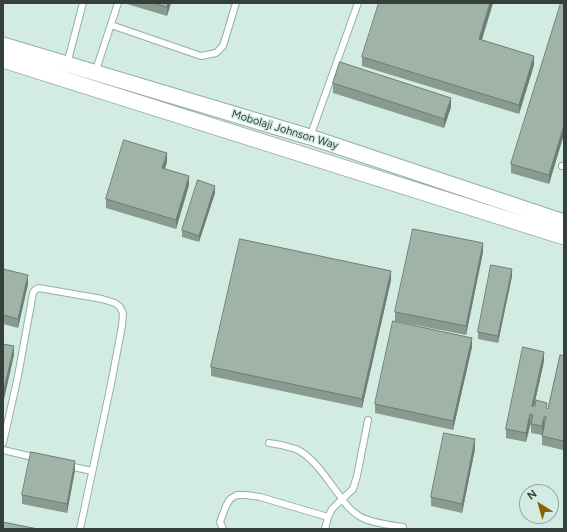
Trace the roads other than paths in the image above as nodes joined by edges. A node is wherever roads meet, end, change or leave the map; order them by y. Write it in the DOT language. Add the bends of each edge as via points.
graph roads {
  1 [pos="83,3"];
  2 [pos="118,3"];
  3 [pos="236,3"];
  4 [pos="358,3"];
  5 [pos="110,25"];
  6 [pos="3,45"];
  7 [pos="3,60"];
  8 [pos="67,64"];
  9 [pos="95,73"];
  10 [pos="310,137"];
  11 [pos="564,222"];
  12 [pos="564,237"];
  13 [pos="368,420"];
  14 [pos="3,443"];
  15 [pos="269,443"];
  16 [pos="3,450"];
  17 [pos="40,459"];
  18 [pos="62,464"];
  19 [pos="92,471"];
  20 [pos="342,499"];
  21 [pos="328,516"];
  22 [pos="404,527"];
  23 [pos="80,529"];
  24 [pos="223,529"];
  25 [pos="325,529"];
  1 -- 8 [label="lane"];
  2 -- 5 [label="lane"];
  3 -- 5 [label="lane" via="223,46 216,53 201,56"];
  4 -- 10 [label="lane"];
  5 -- 9 [label="lane"];
  6 -- 8 [label="street, Mobolaji Johnson Way"];
  7 -- 12 [label="street, Mobolaji Johnson Way"];
  8 -- 9 [label="street, Mobolaji Johnson Way"];
  9 -- 10 [label="street, Mobolaji Johnson Way"];
  10 -- 11 [label="street, Mobolaji Johnson Way"];
  13 -- 20 [label="lane" via="355,484 349,494"];
  14 -- 19 [label="lane" via="35,290 39,288 115,303 123,314 122,326"];
  15 -- 20 [label="lane" via="297,450 305,455"];
  16 -- 17 [label="lane"];
  18 -- 19 [label="lane"];
  19 -- 23 [label="lane"];
  20 -- 21 [label="lane"];
  20 -- 22 [label="lane" via="360,517"];
  21 -- 24 [label="lane" via="260,497 237,495 230,499 226,506 220,522"];
  21 -- 25 [label="lane"];
}
